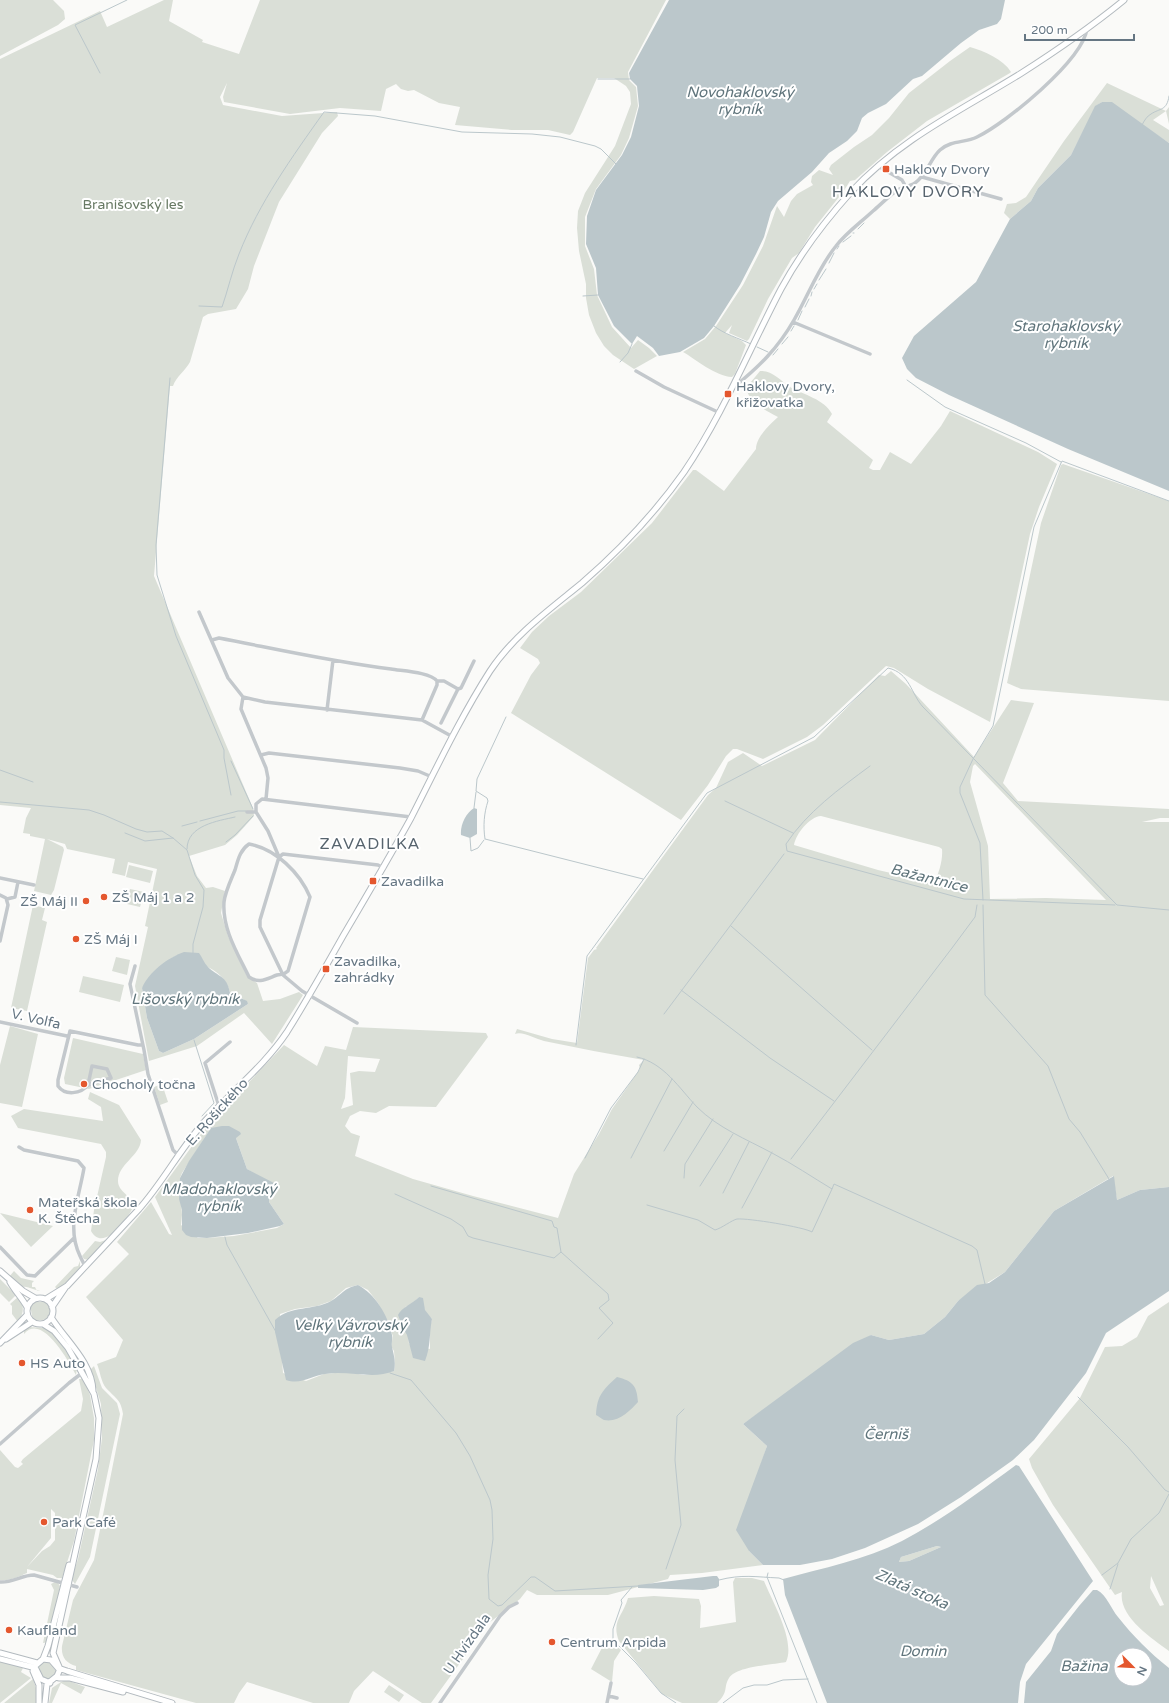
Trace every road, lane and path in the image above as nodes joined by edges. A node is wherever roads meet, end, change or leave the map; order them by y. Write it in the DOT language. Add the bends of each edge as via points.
graph roads {
  1 [pos="1124,0"];
  2 [pos="1087,28"];
  3 [pos="878,166"];
  4 [pos="922,177"];
  5 [pos="906,187"];
  6 [pos="1001,199"];
  7 [pos="793,322"];
  8 [pos="870,354"];
  9 [pos="636,371"];
  10 [pos="734,387"];
  11 [pos="720,413"];
  12 [pos="199,612"];
  13 [pos="212,640"];
  14 [pos="333,660"];
  15 [pos="474,661"];
  16 [pos="437,681"];
  17 [pos="458,689"];
  18 [pos="243,697"];
  19 [pos="327,710"];
  20 [pos="422,720"];
  21 [pos="441,723"];
  22 [pos="453,737"];
  23 [pos="261,755"];
  24 [pos="432,777"];
  25 [pos="266,799"];
  26 [pos="247,812"];
  27 [pos="256,812"];
  28 [pos="411,817"];
  29 [pos="279,857"];
  30 [pos="384,868"];
  31 [pos="0,878"];
  32 [pos="18,882"];
  33 [pos="34,885"];
  34 [pos="0,895"];
  35 [pos="7,899"];
  36 [pos="0,941"];
  37 [pos="135,966"];
  38 [pos="283,975"];
  39 [pos="308,995"];
  40 [pos="0,1022"];
  41 [pos="357,1023"];
  42 [pos="68,1036"];
  43 [pos="230,1042"];
  44 [pos="143,1045"];
  45 [pos="88,1085"];
  46 [pos="219,1106"];
  47 [pos="20,1147"];
  48 [pos="178,1156"];
  49 [pos="74,1238"];
  50 [pos="0,1247"];
  51 [pos="86,1267"];
  52 [pos="0,1271"];
  53 [pos="8,1280"];
  54 [pos="67,1286"];
  55 [pos="35,1298"];
  56 [pos="46,1299"];
  57 [pos="27,1307"];
  58 [pos="52,1307"];
  59 [pos="27,1315"];
  60 [pos="51,1317"];
  61 [pos="32,1322"];
  62 [pos="42,1324"];
  63 [pos="0,1343"];
  64 [pos="82,1373"];
  65 [pos="94,1394"];
  66 [pos="0,1444"];
  67 [pos="0,1582"];
  68 [pos="65,1584"];
  69 [pos="77,1587"];
  70 [pos="517,1603"];
  71 [pos="54,1649"];
  72 [pos="0,1653"];
  73 [pos="45,1658"];
  74 [pos="0,1659"];
  75 [pos="55,1660"];
  76 [pos="30,1662"];
  77 [pos="37,1663"];
  78 [pos="61,1668"];
  79 [pos="34,1670"];
  80 [pos="58,1678"];
  81 [pos="67,1678"];
  82 [pos="40,1682"];
  83 [pos="49,1683"];
  84 [pos="611,1684"];
  85 [pos="609,1696"];
  86 [pos="617,1698"];
  87 [pos="163,1700"];
  88 [pos="40,1703"];
  89 [pos="46,1703"];
  90 [pos="172,1703"];
  91 [pos="440,1703"];
  92 [pos="607,1703"];
  1 -- 2 [label="street"];
  2 -- 3 [label="street" via="1019,74 920,133"];
  2 -- 4 [label="street" via="1080,46 1060,71 1027,102 986,133 966,141 948,144 939,150"];
  3 -- 5 [label="street" via="902,180"];
  3 -- 10 [label="street" via="820,228 797,262 781,289"];
  4 -- 5 [label="street"];
  4 -- 6 [label="street"];
  5 -- 7 [label="street" via="897,190 843,238 827,259"];
  7 -- 8 [label="street"];
  7 -- 10 [label="street" via="772,352"];
  9 -- 11 [label="street"];
  10 -- 11 [label="street"];
  11 -- 22 [label="street" via="684,471 647,520 584,581 510,645 491,670"];
  12 -- 13 [label="street"];
  13 -- 14 [label="street" via="219,638"];
  13 -- 18 [label="street" via="228,678"];
  14 -- 16 [label="street" via="414,672"];
  14 -- 19 [label="street"];
  15 -- 17 [label="street" via="461,688"];
  16 -- 17 [label="street" via="444,681"];
  16 -- 20 [label="street"];
  17 -- 21 [label="street"];
  18 -- 19 [label="street"];
  18 -- 23 [label="street" via="242,709"];
  19 -- 20 [label="street"];
  20 -- 22 [label="street"];
  22 -- 24 [label="street"];
  23 -- 24 [label="street" via="270,753 400,768"];
  23 -- 25 [label="street" via="268,778"];
  24 -- 28 [label="street"];
  25 -- 27 [label="street" via="258,800"];
  25 -- 28 [label="street"];
  26 -- 27 [label="street"];
  27 -- 29 [label="street" via="268,831"];
  28 -- 30 [label="street"];
  29 -- 30 [label="street" via="283,854 378,865"];
  29 -- 38 [label="street" via="259,924"];
  29 -- 38 [label="street" via="310,897 288,970"];
  29 -- 38 [label="street" via="258,846 249,844 244,847 224,901 224,915 229,936 249,977 263,981"];
  30 -- 39 [label="street"];
  31 -- 32 [label="street"];
  32 -- 33 [label="street"];
  32 -- 35 [label="street" via="15,897"];
  34 -- 35 [label="street"];
  35 -- 36 [label="street"];
  37 -- 44 [label="street" via="130,984"];
  38 -- 39 [label="street"];
  39 -- 41 [label="street"];
  39 -- 46 [label="street, E. Rošického" via="275,1048"];
  40 -- 42 [label="street, V. Volfa"];
  42 -- 44 [label="street, V. Volfa" via="70,1032"];
  42 -- 45 [label="street" via="58,1080 59,1088 66,1092 78,1092"];
  43 -- 46 [label="street" via="205,1063"];
  44 -- 48 [label="street" via="148,1074 173,1150"];
  45 -- 45 [label="street" via="111,1078 107,1069 92,1066"];
  46 -- 48 [label="street, E. Rošického"];
  47 -- 49 [label="street" via="82,1164 84,1168 73,1221"];
  48 -- 51 [label="street, E. Rošického" via="150,1196"];
  49 -- 50 [label="street" via="35,1276 27,1275"];
  49 -- 51 [label="street" via="76,1250"];
  51 -- 54 [label="street, E. Rošického"];
  52 -- 53 [label="street"];
  53 -- 55 [label="street"];
  53 -- 57 [label="street"];
  54 -- 56 [label="street, E. Rošického"];
  54 -- 58 [label="street, E. Rošického"];
  55 -- 56 [label="street"];
  55 -- 57 [label="street"];
  56 -- 58 [label="street"];
  57 -- 59 [label="street"];
  58 -- 60 [label="street"];
  59 -- 61 [label="street"];
  59 -- 63 [label="street"];
  60 -- 62 [label="street"];
  60 -- 65 [label="street" via="84,1363"];
  61 -- 62 [label="street"];
  61 -- 63 [label="street"];
  62 -- 64 [label="street" via="61,1339"];
  64 -- 65 [label="street"];
  64 -- 66 [label="street"];
  65 -- 68 [label="street" via="99,1418 96,1459"];
  67 -- 68 [label="street" via="34,1575"];
  68 -- 69 [label="street"];
  68 -- 71 [label="street"];
  68 -- 73 [label="street"];
  70 -- 91 [label="street, U Hvízdala" via="500,1616"];
  71 -- 75 [label="street"];
  71 -- 78 [label="street"];
  72 -- 76 [label="street"];
  73 -- 75 [label="street"];
  73 -- 76 [label="street"];
  73 -- 77 [label="street"];
  73 -- 78 [label="street"];
  73 -- 79 [label="street"];
  74 -- 79 [label="street"];
  75 -- 78 [label="street"];
  76 -- 77 [label="street"];
  77 -- 79 [label="street"];
  78 -- 80 [label="street"];
  78 -- 83 [label="street"];
  78 -- 87 [label="street"];
  79 -- 82 [label="street"];
  79 -- 83 [label="street" via="41,1680"];
  79 -- 88 [label="street" via="39,1685"];
  80 -- 81 [label="street"];
  80 -- 83 [label="street"];
  81 -- 83 [label="street"];
  81 -- 87 [label="street"];
  82 -- 83 [label="street"];
  82 -- 88 [label="street"];
  83 -- 89 [label="street"];
  84 -- 85 [label="street"];
  85 -- 86 [label="street"];
  85 -- 92 [label="street"];
  87 -- 90 [label="street"];
}
